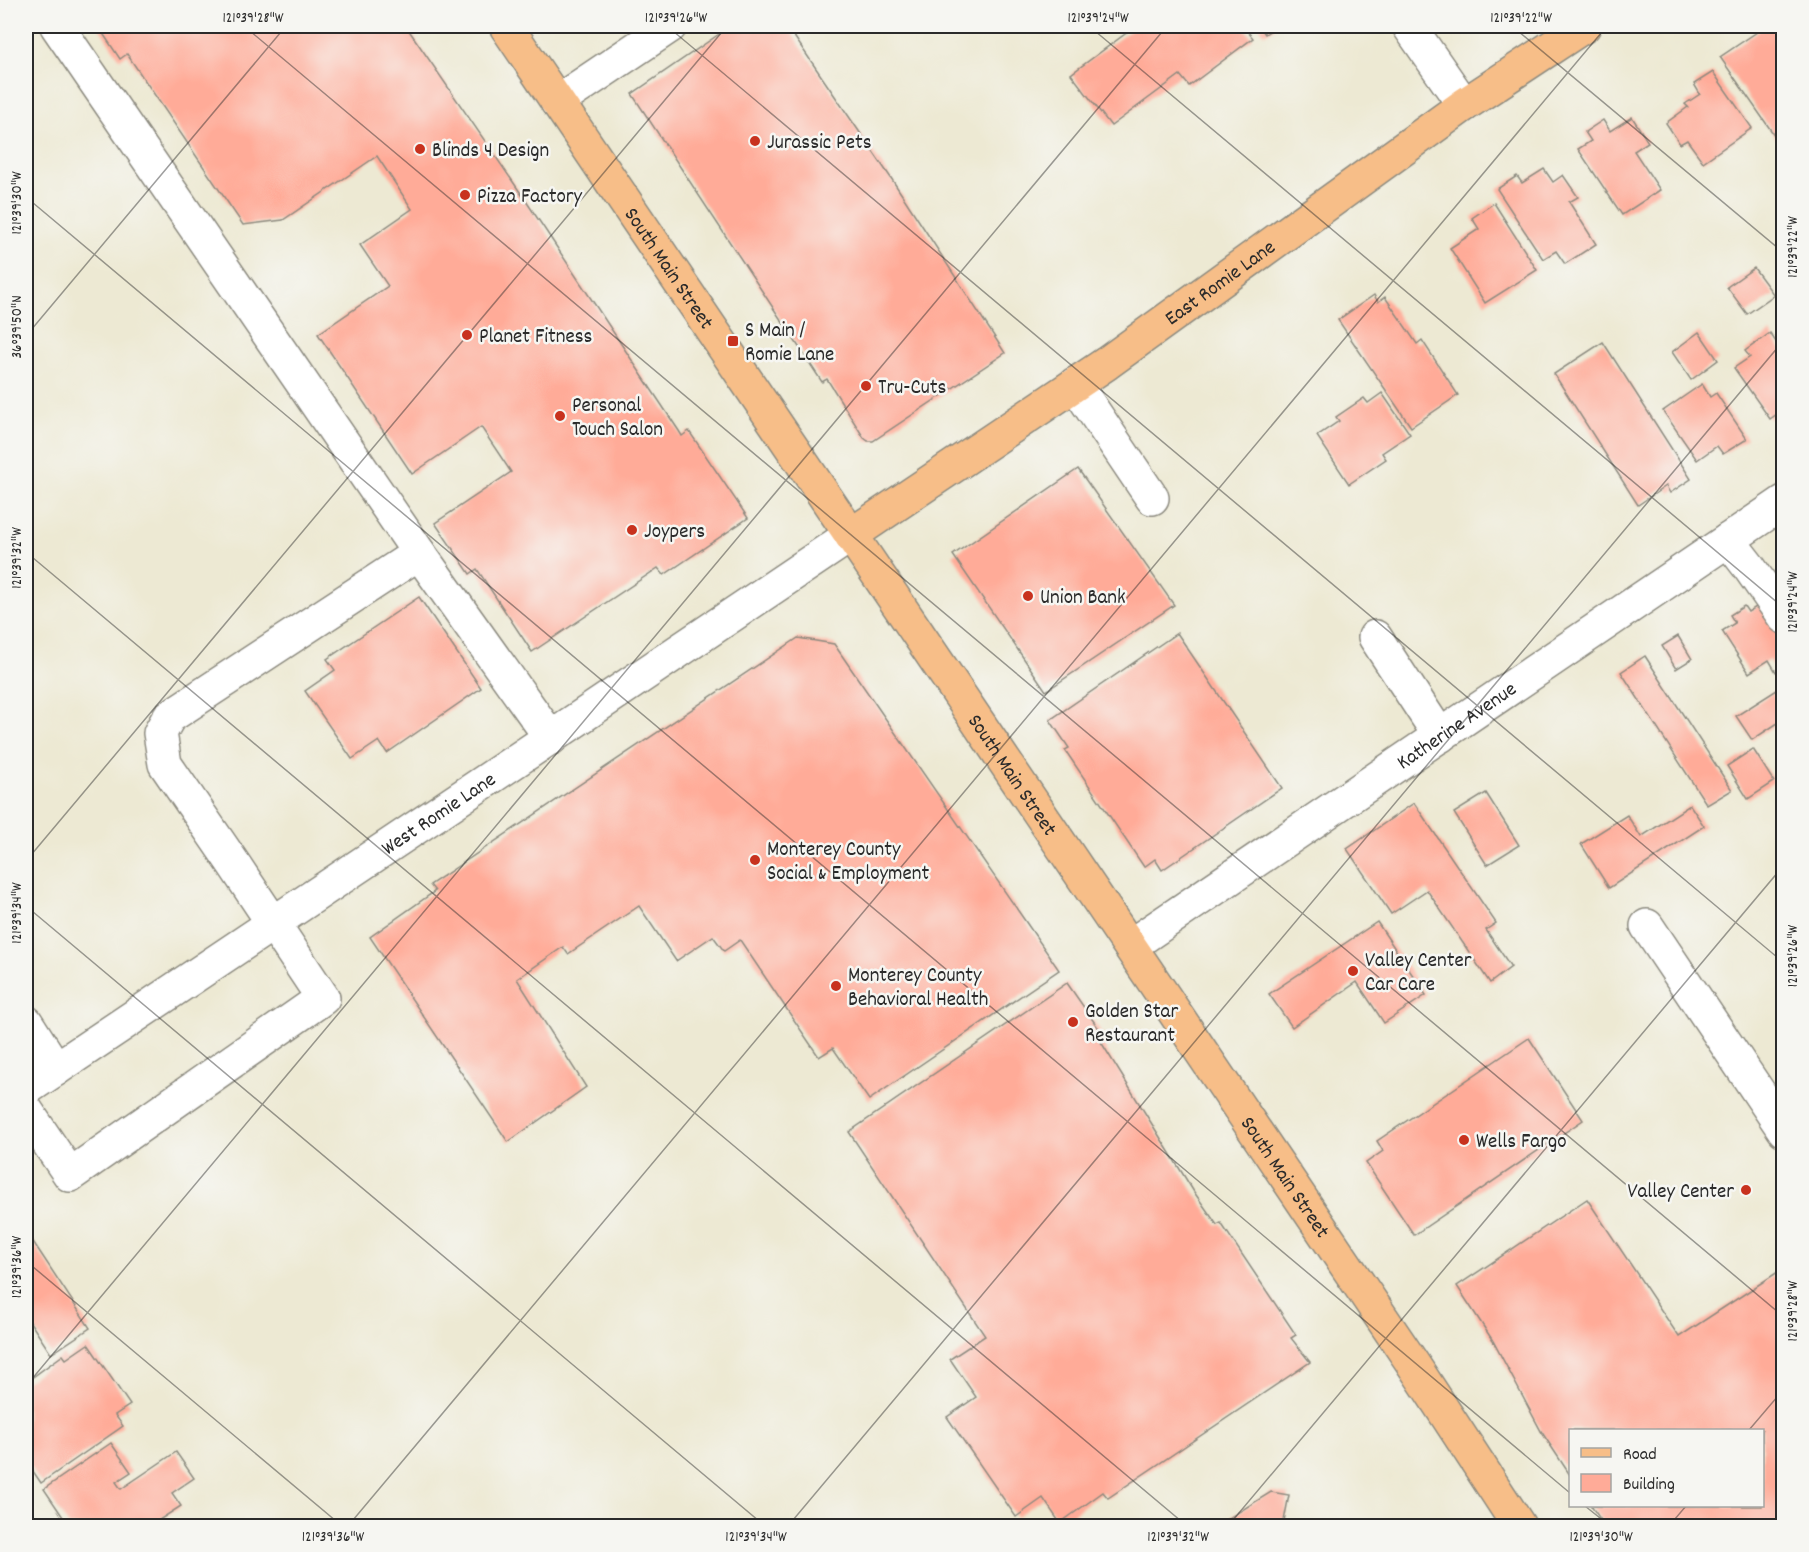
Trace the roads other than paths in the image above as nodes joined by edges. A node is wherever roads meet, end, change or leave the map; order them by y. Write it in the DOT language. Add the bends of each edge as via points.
graph roads {
  1 [pos="57,26"];
  2 [pos="506,26"];
  3 [pos="670,26"];
  4 [pos="1409,26"];
  5 [pos="1584,26"];
  6 [pos="557,102"];
  7 [pos="1464,105"];
  8 [pos="1076,384"];
  9 [pos="1152,498"];
  10 [pos="1784,502"];
  11 [pos="851,535"];
  12 [pos="1728,540"];
  13 [pos="419,553"];
  14 [pos="1784,617"];
  15 [pos="1375,637"];
  16 [pos="1440,736"];
  17 [pos="551,738"];
  18 [pos="273,922"];
  19 [pos="1647,926"];
  20 [pos="1130,946"];
  21 [pos="26,1022"];
  22 [pos="56,1069"];
  23 [pos="26,1089"];
  24 [pos="26,1110"];
  25 [pos="1784,1130"];
  26 [pos="1519,1527"];
  1 -- 13 [label="street"];
  2 -- 6 [label="main road, South Main Street"];
  3 -- 6 [label="street"];
  4 -- 7 [label="street"];
  5 -- 7 [label="main road, East Romie Lane"];
  6 -- 11 [label="main road, South Main Street"];
  7 -- 8 [label="main road, East Romie Lane"];
  8 -- 9 [label="street"];
  8 -- 11 [label="main road, East Romie Lane"];
  10 -- 12 [label="street, Katherine Avenue"];
  11 -- 17 [label="street, West Romie Lane"];
  11 -- 20 [label="main road, South Main Street"];
  12 -- 14 [label="street"];
  12 -- 16 [label="street, Katherine Avenue"];
  13 -- 17 [label="street"];
  13 -- 18 [label="street" via="169,717 160,733 165,764"];
  15 -- 16 [label="street"];
  16 -- 20 [label="street, Katherine Avenue"];
  17 -- 18 [label="street, West Romie Lane"];
  18 -- 22 [label="street, West Romie Lane"];
  18 -- 24 [label="street" via="323,998 70,1175"];
  19 -- 25 [label="street"];
  20 -- 26 [label="main road, South Main Street"];
  21 -- 22 [label="street"];
  22 -- 23 [label="street, West Romie Lane"];
}
